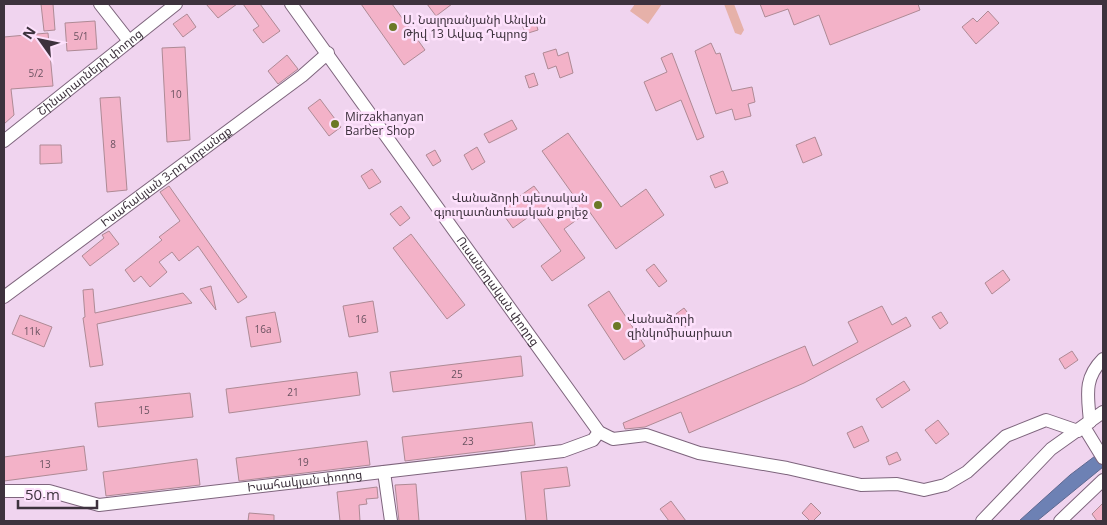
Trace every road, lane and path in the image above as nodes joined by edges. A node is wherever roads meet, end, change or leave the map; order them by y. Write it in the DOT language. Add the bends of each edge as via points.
graph roads {
  1 [pos="100,4"];
  2 [pos="176,4"];
  3 [pos="291,4"];
  4 [pos="129,42"];
  5 [pos="328,53"];
  6 [pos="4,141"];
  7 [pos="4,297"];
  8 [pos="1103,359"];
  9 [pos="1103,412"];
  10 [pos="1084,427"];
  11 [pos="599,432"];
  12 [pos="1101,454"];
  13 [pos="384,472"];
  14 [pos="1103,480"];
  15 [pos="4,491"];
  16 [pos="391,521"];
  17 [pos="982,521"];
  18 [pos="1060,521"];
  1 -- 4 [label="street"];
  2 -- 4 [label="street, Շինարարների փողոց"];
  3 -- 5 [label="street, Ուսանողական փողոց"];
  4 -- 6 [label="street, Շինարարների փողոց"];
  5 -- 7 [label="street, Իսահակյան 3-րդ նրբանցք" via="302,76"];
  5 -- 11 [label="street, Ուսանողական փողոց"];
  8 -- 10 [label="street" via="1090,375"];
  9 -- 10 [label="street"];
  10 -- 11 [label="street" via="1046,420 1006,436 967,472 945,484 924,490 896,484 861,485 699,453 646,435 613,439"];
  10 -- 12 [label="street"];
  10 -- 17 [label="street" via="1051,449"];
  11 -- 13 [label="street, Իսահակյան փողոց" via="593,440 563,451"];
  13 -- 15 [label="street, Իսահակյան փողոց" via="100,505 49,491"];
  13 -- 16 [label="street"];
  14 -- 18 [label="street"];
}
